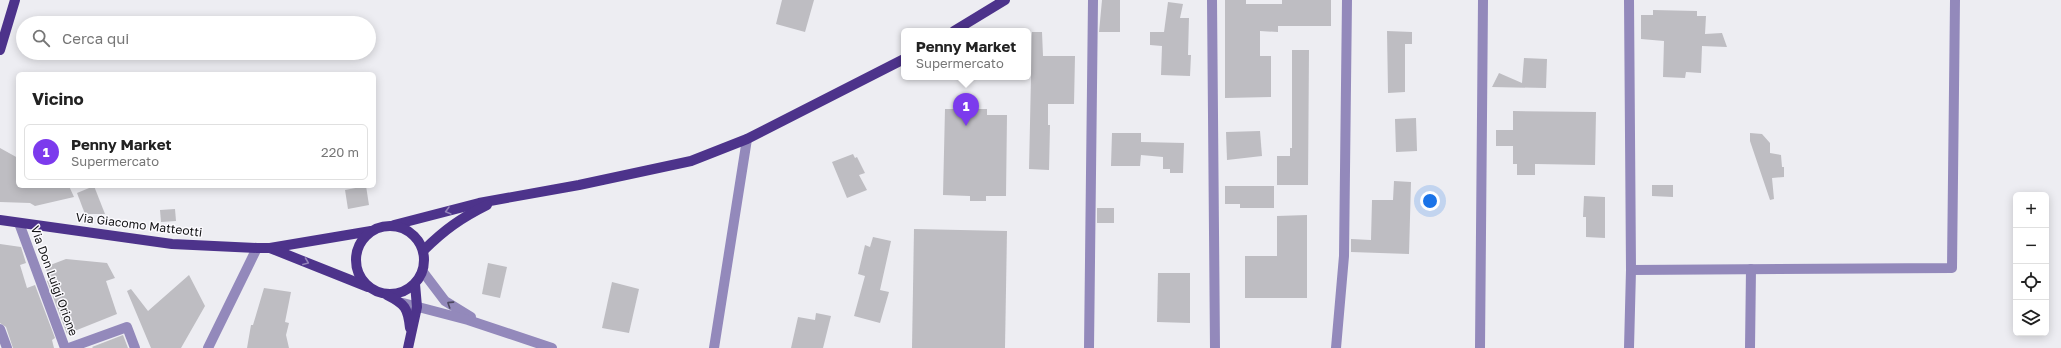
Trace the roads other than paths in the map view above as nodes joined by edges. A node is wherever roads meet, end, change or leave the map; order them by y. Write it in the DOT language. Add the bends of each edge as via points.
graph roads {
  1 [pos="15,0"];
  2 [pos="1005,0"];
  3 [pos="1093,0"];
  4 [pos="1212,0"];
  5 [pos="1346,0"];
  6 [pos="1483,0"];
  7 [pos="1629,0"];
  8 [pos="1956,0"];
  9 [pos="959,28"];
  10 [pos="0,50"];
  11 [pos="901,61"];
  12 [pos="747,139"];
  13 [pos="500,199"];
  14 [pos="0,220"];
  15 [pos="19,223"];
  16 [pos="394,225"];
  17 [pos="371,231"];
  18 [pos="257,248"];
  19 [pos="270,248"];
  20 [pos="424,250"];
  21 [pos="1751,269"];
  22 [pos="1631,270"];
  23 [pos="423,272"];
  24 [pos="415,284"];
  25 [pos="372,289"];
  26 [pos="386,294"];
  27 [pos="403,303"];
  28 [pos="416,307"];
  29 [pos="483,325"];
  30 [pos="0,329"];
  31 [pos="410,336"];
  32 [pos="7,348"];
  33 [pos="65,348"];
  34 [pos="69,348"];
  35 [pos="135,348"];
  36 [pos="208,348"];
  37 [pos="408,348"];
  38 [pos="552,348"];
  39 [pos="714,348"];
  40 [pos="1090,348"];
  41 [pos="1215,348"];
  42 [pos="1336,348"];
  43 [pos="1480,348"];
  44 [pos="1629,348"];
  45 [pos="1750,348"];
  1 -- 10 [label="main road"];
  2 -- 9 [label="main road"];
  3 -- 40 [label="street"];
  4 -- 41 [label="street"];
  5 -- 42 [label="street" via="1344,256"];
  6 -- 43 [label="street"];
  7 -- 22 [label="street"];
  8 -- 21 [label="street" via="1952,268"];
  11 -- 12 [label="main road"];
  12 -- 13 [label="main road" via="691,161"];
  12 -- 39 [label="street"];
  13 -- 16 [label="main road, one-way"];
  13 -- 20 [label="main road" via="461,218 444,230"];
  14 -- 15 [label="main road, Via Giacomo Matteotti"];
  15 -- 18 [label="main road, Via Giacomo Matteotti" via="172,244"];
  15 -- 33 [label="street, Via Don Luigi Orione"];
  16 -- 17 [label="main road" via="378,227"];
  16 -- 20 [label="main road" via="413,233"];
  17 -- 19 [label="main road, Via Giacomo Matteotti"];
  17 -- 25 [label="main road" via="363,239 356,260 363,281"];
  18 -- 19 [label="main road, Via Giacomo Matteotti"];
  18 -- 36 [label="street"];
  19 -- 25 [label="main road, one-way"];
  20 -- 23 [label="main road"];
  21 -- 22 [label="street"];
  21 -- 45 [label="street"];
  22 -- 44 [label="street"];
  23 -- 24 [label="main road"];
  29 -- 23 [label="street, one-way" via="445,300"];
  24 -- 26 [label="main road" via="396,294"];
  24 -- 28 [label="main road"];
  25 -- 26 [label="main road"];
  26 -- 27 [label="main road"];
  27 -- 28 [label="street"];
  27 -- 31 [label="main road" via="409,318"];
  28 -- 29 [label="street"];
  28 -- 31 [label="main road"];
  29 -- 38 [label="street"];
  30 -- 32 [label="street"];
  31 -- 37 [label="main road"];
  34 -- 35 [label="street" via="127,327"];
}
